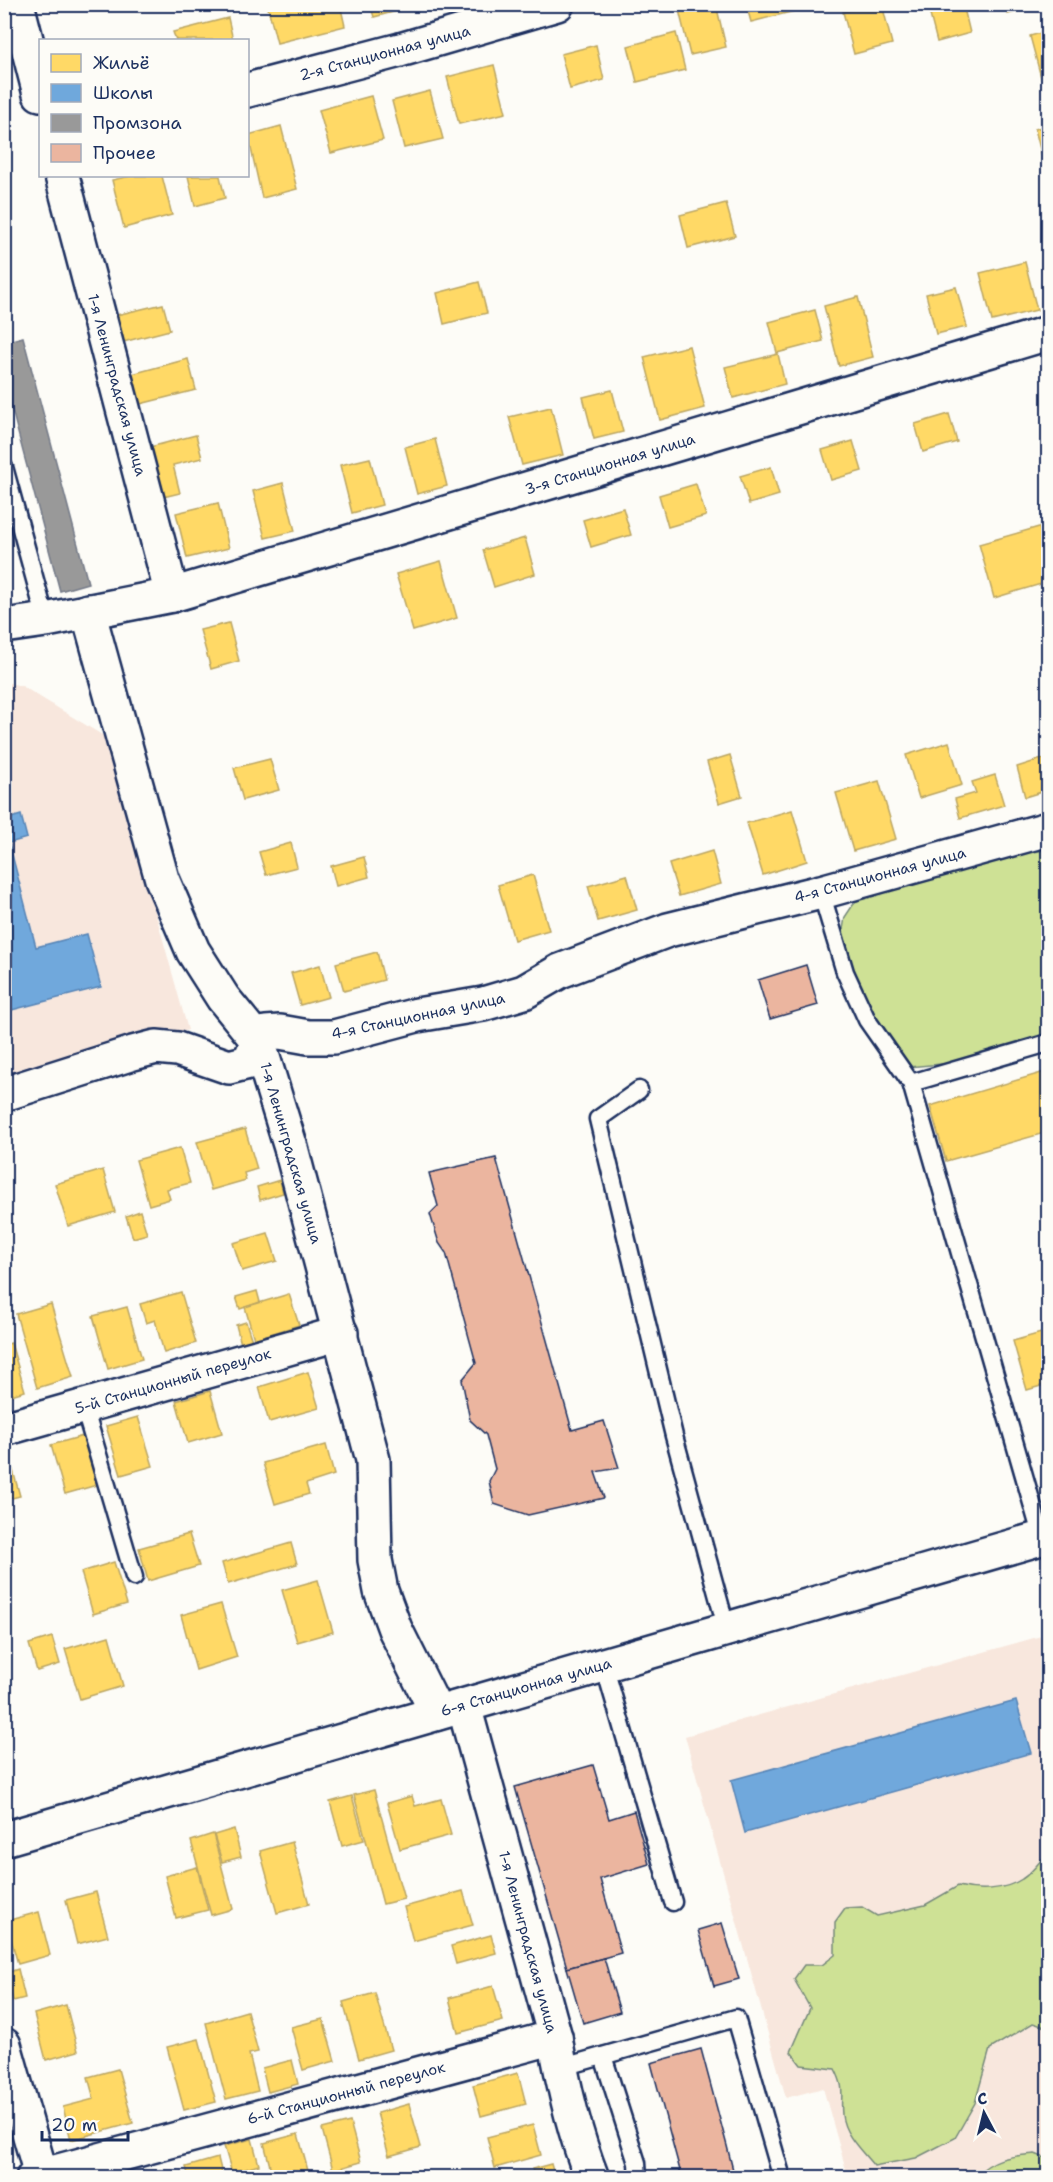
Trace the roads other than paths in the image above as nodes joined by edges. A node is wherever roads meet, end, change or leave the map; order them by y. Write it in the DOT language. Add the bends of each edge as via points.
graph roads {
  1 [pos="17,4"];
  2 [pos="557,4"];
  3 [pos="39,90"];
  4 [pos="249,90"];
  5 [pos="62,177"];
  6 [pos="1048,333"];
  7 [pos="4,467"];
  8 [pos="172,595"];
  9 [pos="88,611"];
  10 [pos="46,620"];
  11 [pos="4,626"];
  12 [pos="1048,829"];
  13 [pos="821,891"];
  14 [pos="258,1041"];
  15 [pos="1048,1043"];
  16 [pos="911,1083"];
  17 [pos="639,1090"];
  18 [pos="4,1094"];
  19 [pos="341,1333"];
  20 [pos="84,1407"];
  21 [pos="4,1429"];
  22 [pos="1045,1537"];
  23 [pos="134,1577"];
  24 [pos="727,1630"];
  25 [pos="604,1665"];
  26 [pos="450,1710"];
  27 [pos="4,1839"];
  28 [pos="673,1902"];
  29 [pos="4,2045"];
  30 [pos="557,2052"];
  31 [pos="603,2056"];
  32 [pos="39,2177"];
  33 [pos="592,2178"];
  34 [pos="639,2178"];
  35 [pos="782,2178"];
  1 -- 3 [label="street"];
  2 -- 4 [label="street, 2-я Станционная улица"];
  5 -- 8 [label="street, 1-я Ленинградская улица"];
  6 -- 8 [label="street, 3-я Станционная улица"];
  7 -- 10 [label="lane"];
  8 -- 9 [label="street, 3-я Станционная улица"];
  9 -- 10 [label="street, 3-я Станционная улица"];
  9 -- 14 [label="street, 1-я Ленинградская улица" via="162,879 193,951 223,998"];
  10 -- 11 [label="street, 3-я Станционная улица"];
  12 -- 13 [label="street, 4-я Станционная улица"];
  13 -- 14 [label="street, 4-я Станционная улица" via="668,930 560,971 524,992 483,1004 417,1015 334,1037 280,1032 266,1034"];
  13 -- 16 [label="lane" via="845,972 867,1020"];
  14 -- 18 [label="street" via="249,1062 229,1067 177,1049 156,1047"];
  14 -- 19 [label="street, 1-я Ленинградская улица"];
  15 -- 16 [label="lane"];
  16 -- 22 [label="lane"];
  17 -- 24 [label="lane" via="598,1119 674,1436"];
  19 -- 20 [label="street, 5-й Станционный переулок"];
  19 -- 26 [label="street, 1-я Ленинградская улица" via="373,1460 375,1560 381,1591 395,1629"];
  20 -- 21 [label="street, 5-й Станционный переулок"];
  20 -- 23 [label="lane"];
  22 -- 24 [label="street, 6-я Станционная улица"];
  24 -- 25 [label="street, 6-я Станционная улица"];
  25 -- 26 [label="street, 6-я Станционная улица"];
  25 -- 28 [label="lane"];
  26 -- 27 [label="street, 6-я Станционная улица"];
  26 -- 30 [label="street, 1-я Ленинградская улица"];
  29 -- 32 [label="street"];
  30 -- 31 [label="lane"];
  30 -- 32 [label="street, 6-й Станционный переулок"];
  30 -- 33 [label="street, 1-я Ленинградская улица" via="580,2148"];
  31 -- 34 [label="lane"];
  31 -- 35 [label="lane" via="736,2018"];
}
